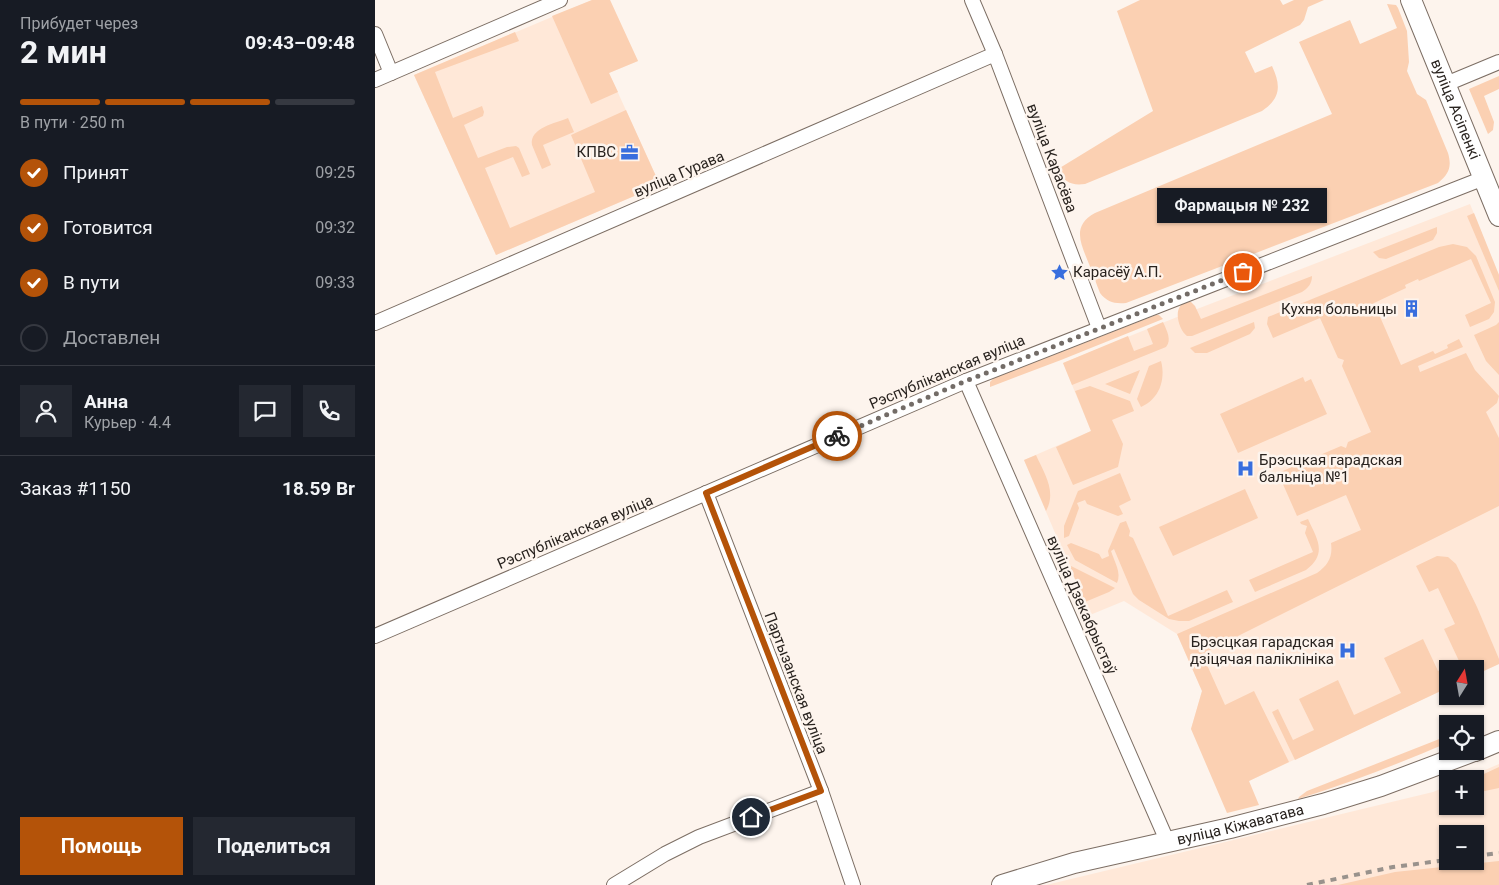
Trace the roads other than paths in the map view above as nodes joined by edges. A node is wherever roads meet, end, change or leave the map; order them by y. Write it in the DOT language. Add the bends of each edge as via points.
graph roads {
  1 [pos="561,0"];
  2 [pos="972,0"];
  3 [pos="1411,0"];
  4 [pos="375,34"];
  5 [pos="995,54"];
  6 [pos="1499,62"];
  7 [pos="391,73"];
  8 [pos="375,80"];
  9 [pos="1446,84"];
  10 [pos="1484,178"];
  11 [pos="1499,216"];
  12 [pos="375,323"];
  13 [pos="1099,328"];
  14 [pos="966,381"];
  15 [pos="706,493"];
  16 [pos="375,636"];
  17 [pos="1499,741"];
  18 [pos="1484,747"];
  19 [pos="1452,760"];
  20 [pos="821,791"];
  21 [pos="1168,843"];
  22 [pos="615,885"];
  23 [pos="853,885"];
  24 [pos="1002,885"];
  1 -- 7 [label="street"];
  2 -- 5 [label="street, вуліца Карасёва"];
  3 -- 9 [label="main road, вуліца Асіпенкі"];
  4 -- 7 [label="street"];
  5 -- 12 [label="street, вуліца Гурава"];
  5 -- 13 [label="street, вуліца Карасёва"];
  6 -- 9 [label="street"];
  7 -- 8 [label="street"];
  9 -- 10 [label="main road, вуліца Асіпенкі"];
  10 -- 11 [label="main road, вуліца Асіпенкі"];
  10 -- 13 [label="street, Рэспубліканская вуліца"];
  13 -- 14 [label="street, Рэспубліканская вуліца"];
  14 -- 15 [label="street, Рэспубліканская вуліца"];
  14 -- 21 [label="street, вуліца Дзекабрыстаў"];
  15 -- 16 [label="street, Рэспубліканская вуліца"];
  15 -- 20 [label="street, Партызанская вуліца"];
  17 -- 18 [label="main road, вуліца Кіжаватава"];
  19 -- 21 [label="main road, вуліца Кіжаватава" via="1345,798"];
  20 -- 22 [label="street" via="699,837"];
  20 -- 23 [label="street, Партызанская вуліца"];
  21 -- 24 [label="main road, вуліца Кіжаватава" via="1074,863"];
}
